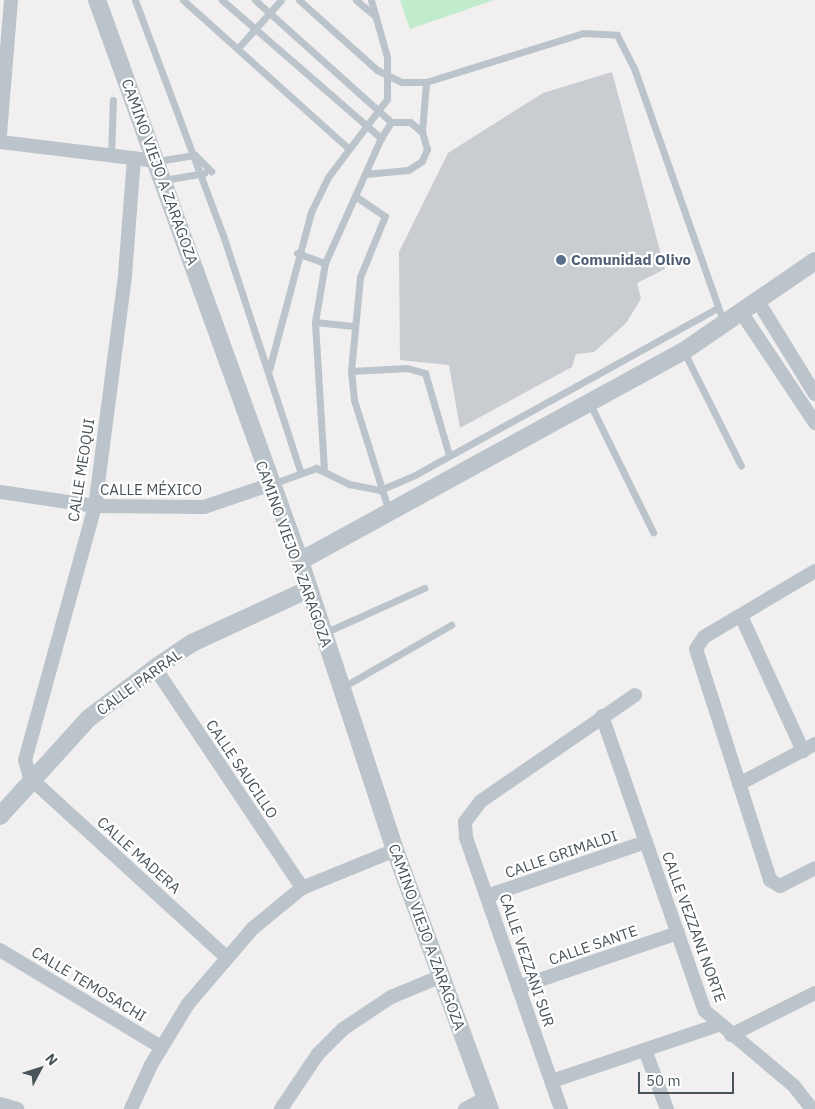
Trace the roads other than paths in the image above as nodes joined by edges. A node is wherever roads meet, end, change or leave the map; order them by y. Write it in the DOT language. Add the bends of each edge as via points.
graph roads {
  1 [pos="11,0"];
  2 [pos="97,0"];
  3 [pos="135,0"];
  4 [pos="182,0"];
  5 [pos="222,0"];
  6 [pos="255,0"];
  7 [pos="281,0"];
  8 [pos="299,0"];
  9 [pos="356,0"];
  10 [pos="370,0"];
  11 [pos="269,14"];
  12 [pos="376,16"];
  13 [pos="256,29"];
  14 [pos="238,48"];
  15 [pos="388,77"];
  16 [pos="426,82"];
  17 [pos="113,100"];
  18 [pos="377,110"];
  19 [pos="391,122"];
  20 [pos="366,124"];
  21 [pos="422,132"];
  22 [pos="0,134"];
  23 [pos="381,138"];
  24 [pos="0,142"];
  25 [pos="348,148"];
  26 [pos="195,155"];
  27 [pos="111,156"];
  28 [pos="134,158"];
  29 [pos="157,161"];
  30 [pos="200,173"];
  31 [pos="365,174"];
  32 [pos="164,180"];
  33 [pos="355,196"];
  34 [pos="297,253"];
  35 [pos="815,261"];
  36 [pos="325,263"];
  37 [pos="759,303"];
  38 [pos="716,309"];
  39 [pos="743,315"];
  40 [pos="315,322"];
  41 [pos="352,326"];
  42 [pos="725,326"];
  43 [pos="684,351"];
  44 [pos="269,370"];
  45 [pos="351,371"];
  46 [pos="815,394"];
  47 [pos="590,403"];
  48 [pos="815,423"];
  49 [pos="449,455"];
  50 [pos="742,466"];
  51 [pos="324,470"];
  52 [pos="300,471"];
  53 [pos="269,485"];
  54 [pos="380,490"];
  55 [pos="0,492"];
  56 [pos="95,506"];
  57 [pos="389,513"];
  58 [pos="653,532"];
  59 [pos="300,561"];
  60 [pos="815,570"];
  61 [pos="424,588"];
  62 [pos="309,589"];
  63 [pos="741,616"];
  64 [pos="451,625"];
  65 [pos="324,633"];
  66 [pos="155,668"];
  67 [pos="342,688"];
  68 [pos="635,695"];
  69 [pos="602,716"];
  70 [pos="809,747"];
  71 [pos="30,778"];
  72 [pos="738,784"];
  73 [pos="0,816"];
  74 [pos="646,842"];
  75 [pos="395,850"];
  76 [pos="815,868"];
  77 [pos="302,888"];
  78 [pos="487,896"];
  79 [pos="678,933"];
  80 [pos="0,950"];
  81 [pos="226,957"];
  82 [pos="442,976"];
  83 [pos="519,987"];
  84 [pos="815,993"];
  85 [pos="718,1025"];
  86 [pos="731,1035"];
  87 [pos="161,1047"];
  88 [pos="645,1050"];
  89 [pos="552,1081"];
  90 [pos="488,1103"];
  91 [pos="0,1104"];
  92 [pos="17,1109"];
  93 [pos="132,1109"];
  94 [pos="280,1109"];
  95 [pos="465,1109"];
  96 [pos="561,1109"];
  97 [pos="667,1109"];
  98 [pos="812,1109"];
  1 -- 22 [label="street"];
  2 -- 29 [label="street, CAMINO VIEJO A ZARAGOZA"];
  3 -- 26 [label="lane"];
  4 -- 14 [label="lane"];
  5 -- 13 [label="lane"];
  6 -- 11 [label="lane"];
  7 -- 11 [label="lane"];
  8 -- 15 [label="lane"];
  9 -- 12 [label="lane"];
  10 -- 12 [label="lane"];
  11 -- 13 [label="lane"];
  11 -- 18 [label="lane"];
  12 -- 15 [label="lane"];
  13 -- 14 [label="lane"];
  13 -- 20 [label="lane"];
  14 -- 25 [label="lane"];
  15 -- 16 [label="lane"];
  15 -- 18 [label="lane" via="387,99"];
  16 -- 21 [label="lane"];
  16 -- 38 [label="lane" via="583,34 617,36 634,68"];
  17 -- 27 [label="lane"];
  18 -- 19 [label="lane"];
  18 -- 20 [label="lane"];
  19 -- 21 [label="lane" via="410,122"];
  19 -- 23 [label="lane"];
  20 -- 23 [label="lane"];
  20 -- 25 [label="lane"];
  21 -- 31 [label="lane" via="427,149 422,161 408,170"];
  23 -- 31 [label="lane"];
  24 -- 27 [label="street"];
  25 -- 34 [label="lane" via="311,212"];
  26 -- 29 [label="lane"];
  26 -- 30 [label="lane"];
  26 -- 30 [label="lane" via="212,171"];
  27 -- 28 [label="street"];
  28 -- 29 [label="street"];
  28 -- 56 [label="street, CALLE MEOQUI" via="125,276"];
  29 -- 32 [label="street, CAMINO VIEJO A ZARAGOZA"];
  30 -- 32 [label="lane"];
  30 -- 44 [label="lane"];
  31 -- 33 [label="lane"];
  32 -- 53 [label="street, CAMINO VIEJO A ZARAGOZA"];
  33 -- 36 [label="lane"];
  33 -- 41 [label="lane" via="385,216 365,259"];
  34 -- 36 [label="lane"];
  34 -- 44 [label="lane"];
  35 -- 37 [label="street"];
  36 -- 40 [label="lane"];
  37 -- 39 [label="street"];
  37 -- 46 [label="street"];
  38 -- 42 [label="lane"];
  38 -- 49 [label="lane"];
  39 -- 42 [label="street"];
  39 -- 48 [label="street"];
  40 -- 41 [label="lane"];
  40 -- 51 [label="lane"];
  41 -- 45 [label="lane"];
  42 -- 43 [label="street"];
  43 -- 47 [label="street"];
  43 -- 50 [label="lane"];
  44 -- 52 [label="lane"];
  45 -- 49 [label="lane" via="407,368 425,373"];
  45 -- 54 [label="lane" via="354,400"];
  47 -- 57 [label="street"];
  47 -- 58 [label="lane"];
  49 -- 54 [label="lane"];
  51 -- 52 [label="lane"];
  51 -- 54 [label="lane" via="349,484"];
  52 -- 53 [label="lane"];
  53 -- 56 [label="street, CALLE MÉXICO" via="204,507"];
  53 -- 59 [label="street, CAMINO VIEJO A ZARAGOZA"];
  54 -- 57 [label="lane"];
  55 -- 56 [label="street, CALLE MÉXICO"];
  56 -- 71 [label="street, CALLE MEOQUI" via="26,748"];
  57 -- 59 [label="street"];
  59 -- 62 [label="street, CAMINO VIEJO A ZARAGOZA"];
  60 -- 63 [label="street"];
  61 -- 65 [label="lane"];
  62 -- 65 [label="street, CAMINO VIEJO A ZARAGOZA"];
  62 -- 66 [label="street, CALLE PARRAL" via="192,643"];
  63 -- 70 [label="street"];
  63 -- 72 [label="street" via="704,637 696,650"];
  64 -- 67 [label="lane"];
  65 -- 67 [label="street, CAMINO VIEJO A ZARAGOZA"];
  66 -- 71 [label="street, CALLE PARRAL" via="89,718"];
  66 -- 77 [label="street, CALLE SAUCILLO"];
  67 -- 75 [label="street, CAMINO VIEJO A ZARAGOZA"];
  68 -- 69 [label="street"];
  69 -- 74 [label="street, CALLE VEZZANI NORTE"];
  69 -- 78 [label="street, CALLE VEZZANI SUR" via="482,801 465,822"];
  70 -- 72 [label="street"];
  71 -- 73 [label="street, CALLE PARRAL"];
  71 -- 81 [label="street, CALLE MADERA"];
  72 -- 76 [label="street" via="774,884 786,885"];
  74 -- 78 [label="street, CALLE GRIMALDI"];
  74 -- 79 [label="street, CALLE VEZZANI NORTE"];
  75 -- 77 [label="street"];
  75 -- 82 [label="street, CAMINO VIEJO A ZARAGOZA"];
  77 -- 81 [label="street" via="277,906"];
  78 -- 83 [label="street, CALLE VEZZANI SUR"];
  79 -- 83 [label="street, CALLE SANTE"];
  79 -- 85 [label="street, CALLE VEZZANI NORTE" via="698,995"];
  80 -- 87 [label="street, CALLE TEMOSACHI"];
  81 -- 87 [label="street"];
  82 -- 90 [label="street, CAMINO VIEJO A ZARAGOZA"];
  82 -- 94 [label="street" via="391,997 343,1029 318,1054"];
  83 -- 89 [label="street, CALLE VEZZANI SUR"];
  84 -- 86 [label="street"];
  85 -- 86 [label="street, CALLE VEZZANI NORTE"];
  85 -- 88 [label="street"];
  86 -- 98 [label="street, CALLE VEZZANI NORTE" via="794,1086"];
  87 -- 93 [label="street"];
  88 -- 89 [label="street"];
  88 -- 97 [label="street"];
  89 -- 96 [label="street, CALLE VEZZANI SUR"];
  90 -- 95 [label="street"];
  91 -- 92 [label="street"];
}
